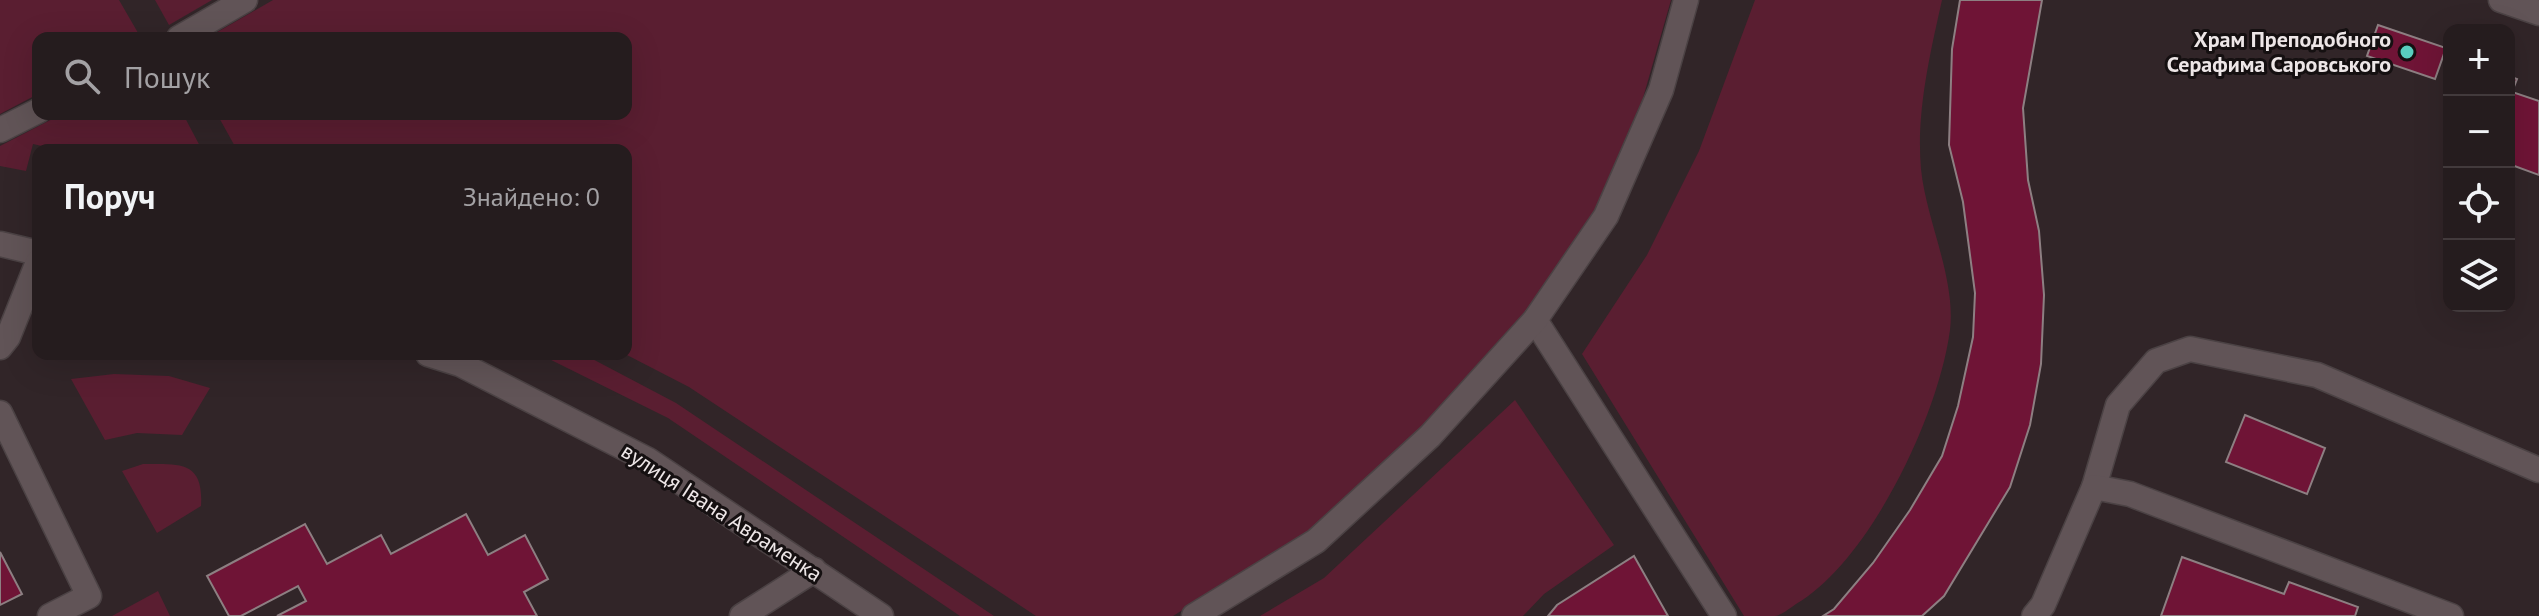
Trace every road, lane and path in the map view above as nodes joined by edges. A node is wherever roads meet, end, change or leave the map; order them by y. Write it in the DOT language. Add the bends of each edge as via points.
graph roads {
  1 [pos="245,0"];
  2 [pos="1686,0"];
  3 [pos="2501,0"];
  4 [pos="2539,13"];
  5 [pos="189,32"];
  6 [pos="32,114"];
  7 [pos="0,130"];
  8 [pos="0,244"];
  9 [pos="32,252"];
  10 [pos="32,277"];
  11 [pos="1535,320"];
  12 [pos="0,347"];
  13 [pos="447,360"];
  14 [pos="0,413"];
  15 [pos="2539,470"];
  16 [pos="2094,487"];
  17 [pos="814,570"];
  18 [pos="50,616"];
  19 [pos="742,616"];
  20 [pos="881,616"];
  21 [pos="1194,616"];
  22 [pos="1724,616"];
  23 [pos="2034,616"];
  24 [pos="2451,616"];
  1 -- 5 [label="street"];
  2 -- 11 [label="street" via="1661,90 1606,216"];
  3 -- 4 [label="street"];
  6 -- 7 [label="street"];
  8 -- 9 [label="street"];
  10 -- 12 [label="street"];
  11 -- 21 [label="street" via="1430,436 1316,541"];
  11 -- 22 [label="street"];
  13 -- 17 [label="street, вулиця Івана Авраменка" via="648,460"];
  14 -- 18 [label="street" via="89,596"];
  15 -- 16 [label="street" via="2317,375 2190,349 2156,361 2118,405"];
  16 -- 23 [label="street"];
  16 -- 24 [label="street" via="2130,494"];
  17 -- 19 [label="street"];
  17 -- 20 [label="street, вулиця Івана Авраменка"];
}
